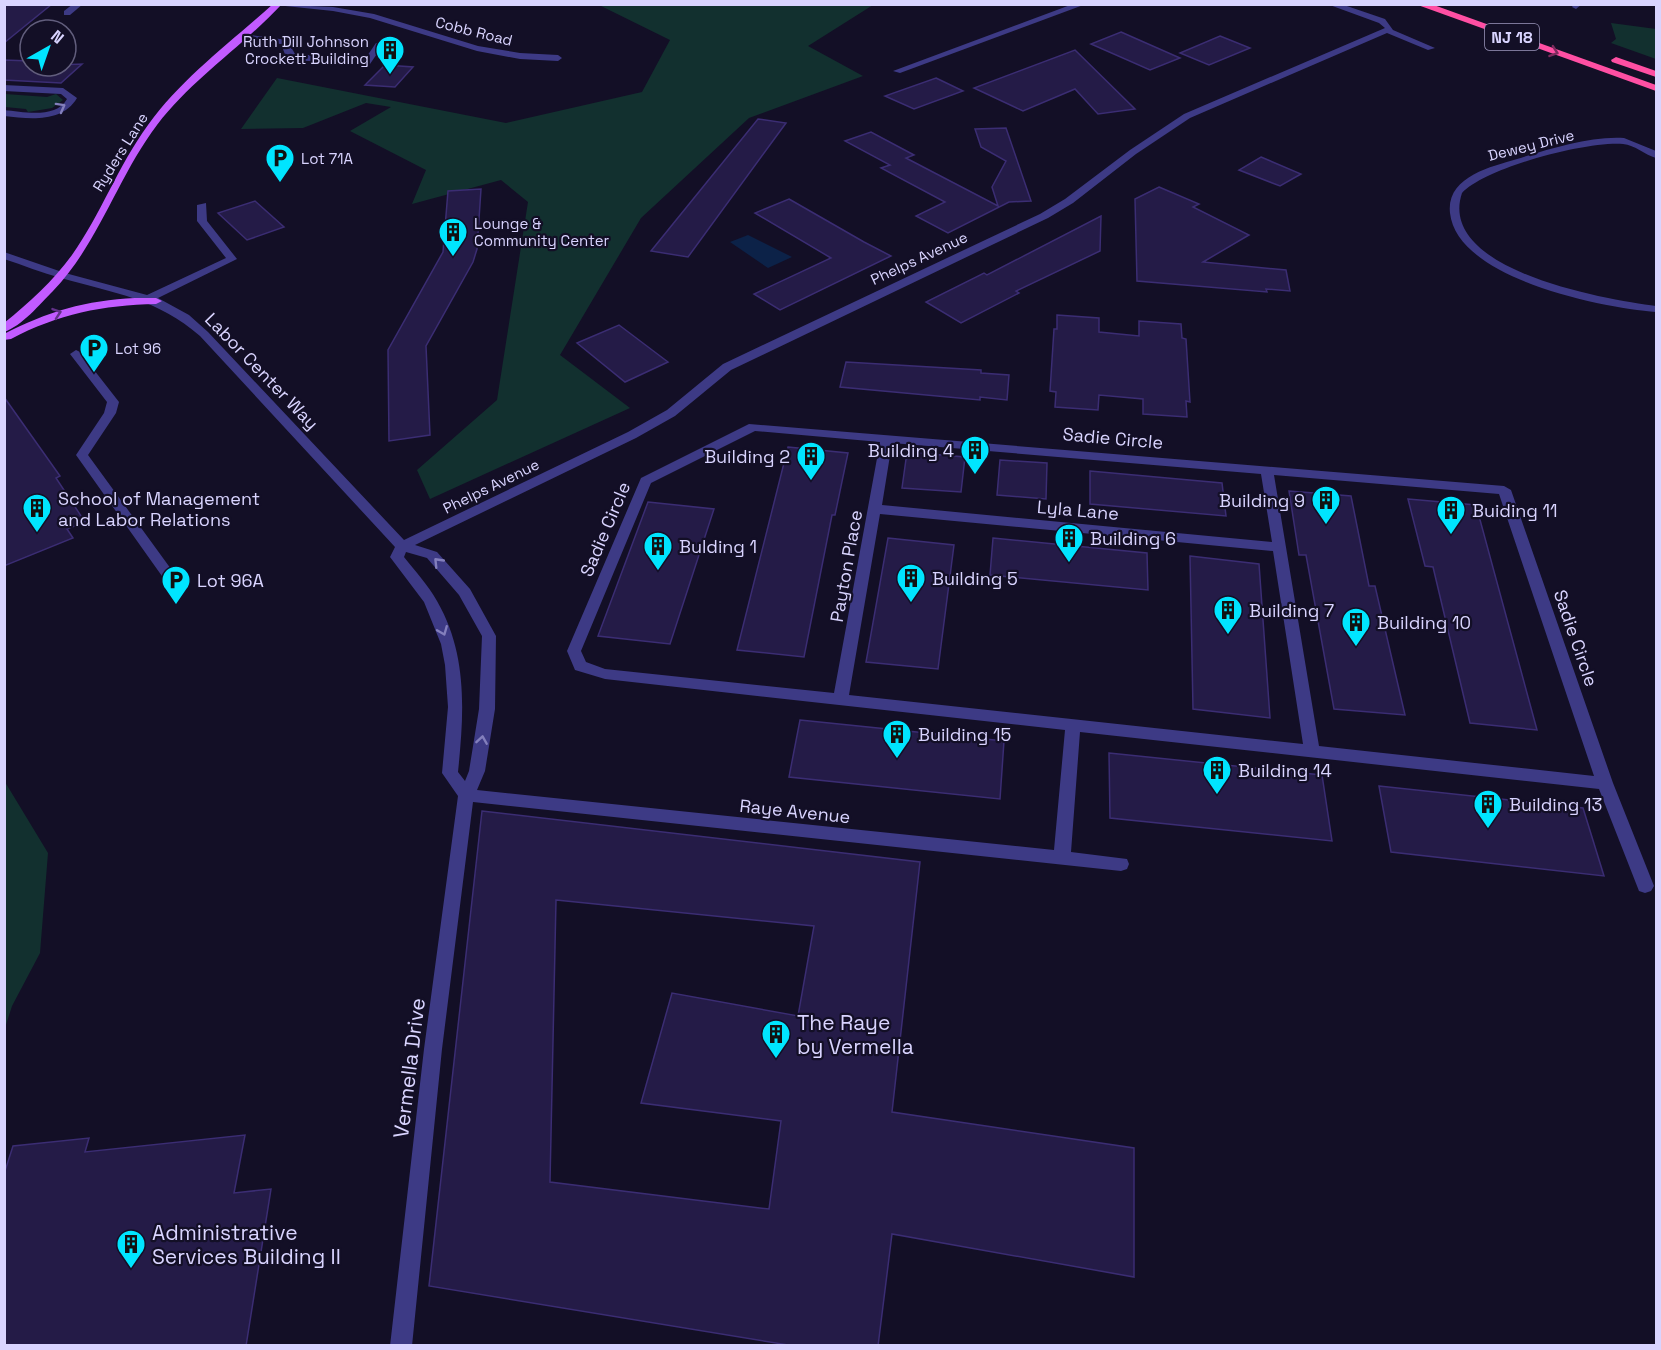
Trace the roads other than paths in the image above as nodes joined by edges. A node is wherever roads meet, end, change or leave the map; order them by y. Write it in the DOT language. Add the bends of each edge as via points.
graph roads {
  1 [pos="79,4"];
  2 [pos="270,4"];
  3 [pos="1082,4"];
  4 [pos="1331,4"];
  5 [pos="1420,4"];
  6 [pos="1456,4"];
  7 [pos="278,5"];
  8 [pos="1467,9"];
  9 [pos="68,13"];
  10 [pos="1489,16"];
  11 [pos="1523,28"];
  12 [pos="1388,31"];
  13 [pos="243,37"];
  14 [pos="379,45"];
  15 [pos="1431,48"];
  16 [pos="1601,55"];
  17 [pos="558,58"];
  18 [pos="1604,69"];
  19 [pos="897,71"];
  20 [pos="1656,74"];
  21 [pos="4,88"];
  22 [pos="1656,88"];
  23 [pos="1656,97"];
  24 [pos="4,113"];
  25 [pos="1656,155"];
  26 [pos="202,205"];
  27 [pos="4,255"];
  28 [pos="61,275"];
  29 [pos="152,300"];
  30 [pos="1656,309"];
  31 [pos="4,329"];
  32 [pos="4,338"];
  33 [pos="76,354"];
  34 [pos="887,438"];
  35 [pos="1267,470"];
  36 [pos="874,509"];
  37 [pos="402,546"];
  38 [pos="1279,547"];
  39 [pos="174,583"];
  40 [pos="840,700"];
  41 [pos="1073,724"];
  42 [pos="1311,750"];
  43 [pos="1605,783"];
  44 [pos="466,795"];
  45 [pos="1062,859"];
  46 [pos="1121,864"];
  47 [pos="1645,886"];
  48 [pos="401,1346"];
  1 -- 9 [label="street"];
  2 -- 7 [label="street, Cobb Road"];
  3 -- 19 [label="street"];
  4 -- 12 [label="street" via="1387,24"];
  5 -- 18 [label="highway, NJ 18, one-way"];
  6 -- 8 [label="highway, NJ 18"];
  7 -- 13 [label="main road, Ryders Lane"];
  7 -- 17 [label="street, Cobb Road" via="371,16 477,48"];
  10 -- 11 [label="highway, NJ 18"];
  12 -- 15 [label="street"];
  12 -- 37 [label="street, Phelps Avenue" via="1186,116 1044,216 727,367 671,413 632,435"];
  13 -- 14 [label="street" via="284,42 289,55 294,57 367,62"];
  13 -- 28 [label="main road, Ryders Lane" via="154,123"];
  16 -- 20 [label="highway"];
  18 -- 22 [label="highway, NJ 18"];
  18 -- 23 [label="highway"];
  24 -- 21 [label="street, one-way" via="47,114 65,107 72,98 63,91"];
  25 -- 30 [label="street, Dewey Drive" via="1624,141 1613,141 1538,156 1491,169 1458,190 1453,209 1460,231 1506,269 1586,299"];
  26 -- 29 [label="street" via="202,221 232,259"];
  27 -- 28 [label="street, Labor Center Way"];
  28 -- 29 [label="street, Labor Center Way"];
  28 -- 31 [label="main road, Ryders Lane"];
  32 -- 29 [label="main road, one-way" via="43,318 93,303"];
  29 -- 37 [label="street, Labor Center Way" via="185,317 204,334"];
  33 -- 39 [label="street" via="113,402 82,455"];
  34 -- 35 [label="street, Sadie Circle"];
  34 -- 36 [label="street, Payton Place"];
  34 -- 40 [label="street, Sadie Circle" via="753,427 646,481 574,651 580,666 605,674"];
  35 -- 38 [label="street"];
  35 -- 43 [label="street, Sadie Circle" via="1504,490"];
  36 -- 38 [label="street, Lyla Lane"];
  36 -- 40 [label="street, Payton Place"];
  37 -- 44 [label="street, one-way" via="397,558 431,601 454,657 456,718 450,773"];
  44 -- 37 [label="street, Vermella Drive, one-way" via="477,771 487,709 489,636 465,592 432,555"];
  38 -- 42 [label="street"];
  40 -- 41 [label="street, Sadie Circle"];
  41 -- 42 [label="street, Sadie Circle"];
  41 -- 45 [label="street"];
  42 -- 43 [label="street, Sadie Circle"];
  43 -- 47 [label="street, Sadie Circle"];
  44 -- 45 [label="street, Raye Avenue"];
  44 -- 48 [label="street, Vermella Drive" via="433,1049"];
  45 -- 46 [label="street, Raye Avenue"];
}
